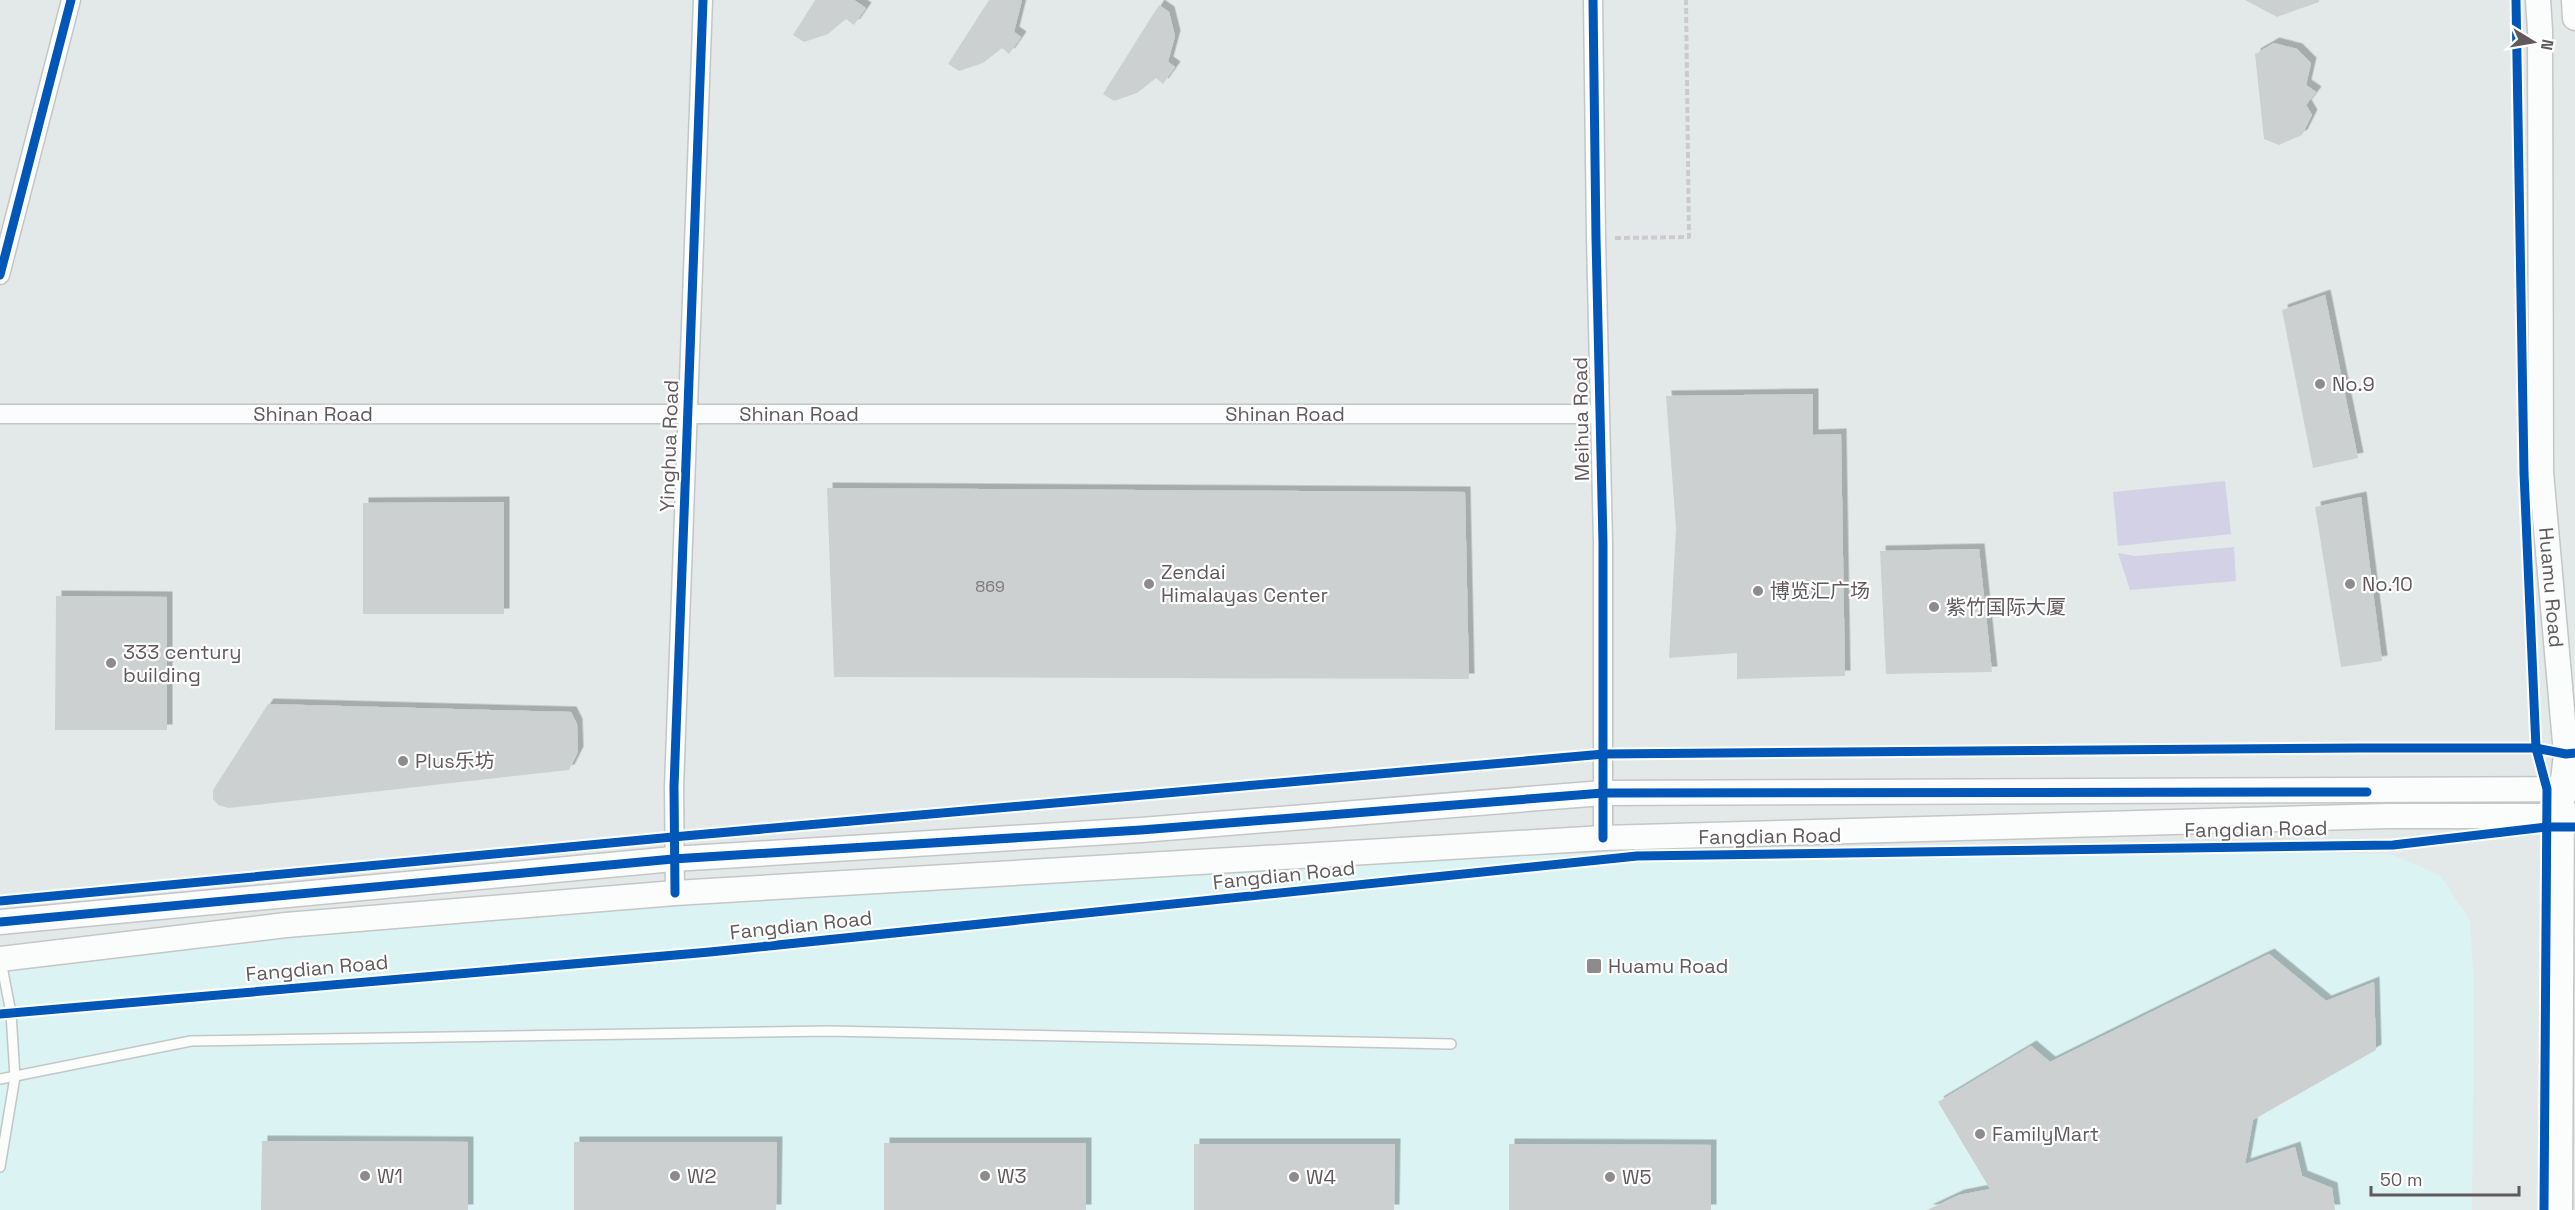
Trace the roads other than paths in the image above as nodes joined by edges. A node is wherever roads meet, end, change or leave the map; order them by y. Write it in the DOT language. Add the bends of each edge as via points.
graph roads {
  1 [pos="71,0"];
  2 [pos="703,0"];
  3 [pos="1593,0"];
  4 [pos="2538,0"];
  5 [pos="2574,0"];
  6 [pos="2575,18"];
  7 [pos="0,275"];
  8 [pos="0,414"];
  9 [pos="688,414"];
  10 [pos="1599,414"];
  11 [pos="2569,789"];
  12 [pos="1603,793"];
  13 [pos="2570,817"];
  14 [pos="1603,838"];
  15 [pos="673,859"];
  16 [pos="675,893"];
  17 [pos="0,922"];
  18 [pos="0,959"];
  19 [pos="1451,1044"];
  20 [pos="15,1077"];
  21 [pos="0,1079"];
  22 [pos="0,1167"];
  23 [pos="2560,1210"];
  1 -- 7 [label="street"];
  2 -- 9 [label="street, Yinghua Road"];
  3 -- 10 [label="street, Meihua Road"];
  4 -- 11 [label="main road, Huamu Road" via="2541,472"];
  5 -- 6 [label="main road"];
  8 -- 9 [label="street, Shinan Road"];
  9 -- 10 [label="street, Shinan Road"];
  9 -- 15 [label="street, Yinghua Road"];
  10 -- 12 [label="street, Meihua Road"];
  11 -- 12 [label="main road, Fangdian Road"];
  11 -- 13 [label="main road, Huamu Road"];
  12 -- 14 [label="street, Meihua Road"];
  12 -- 15 [label="main road, Fangdian Road" via="1141,830"];
  13 -- 14 [label="main road, Fangdian Road" via="2388,816"];
  13 -- 23 [label="main road, Huamu Road"];
  14 -- 16 [label="main road, Fangdian Road"];
  15 -- 16 [label="street, Yinghua Road"];
  15 -- 17 [label="main road, Fangdian Road"];
  16 -- 18 [label="main road, Fangdian Road" via="286,925"];
  18 -- 20 [label="lane" via="11,1013"];
  19 -- 20 [label="lane" via="829,1031 191,1041"];
  20 -- 21 [label="lane"];
  20 -- 22 [label="lane"];
}
